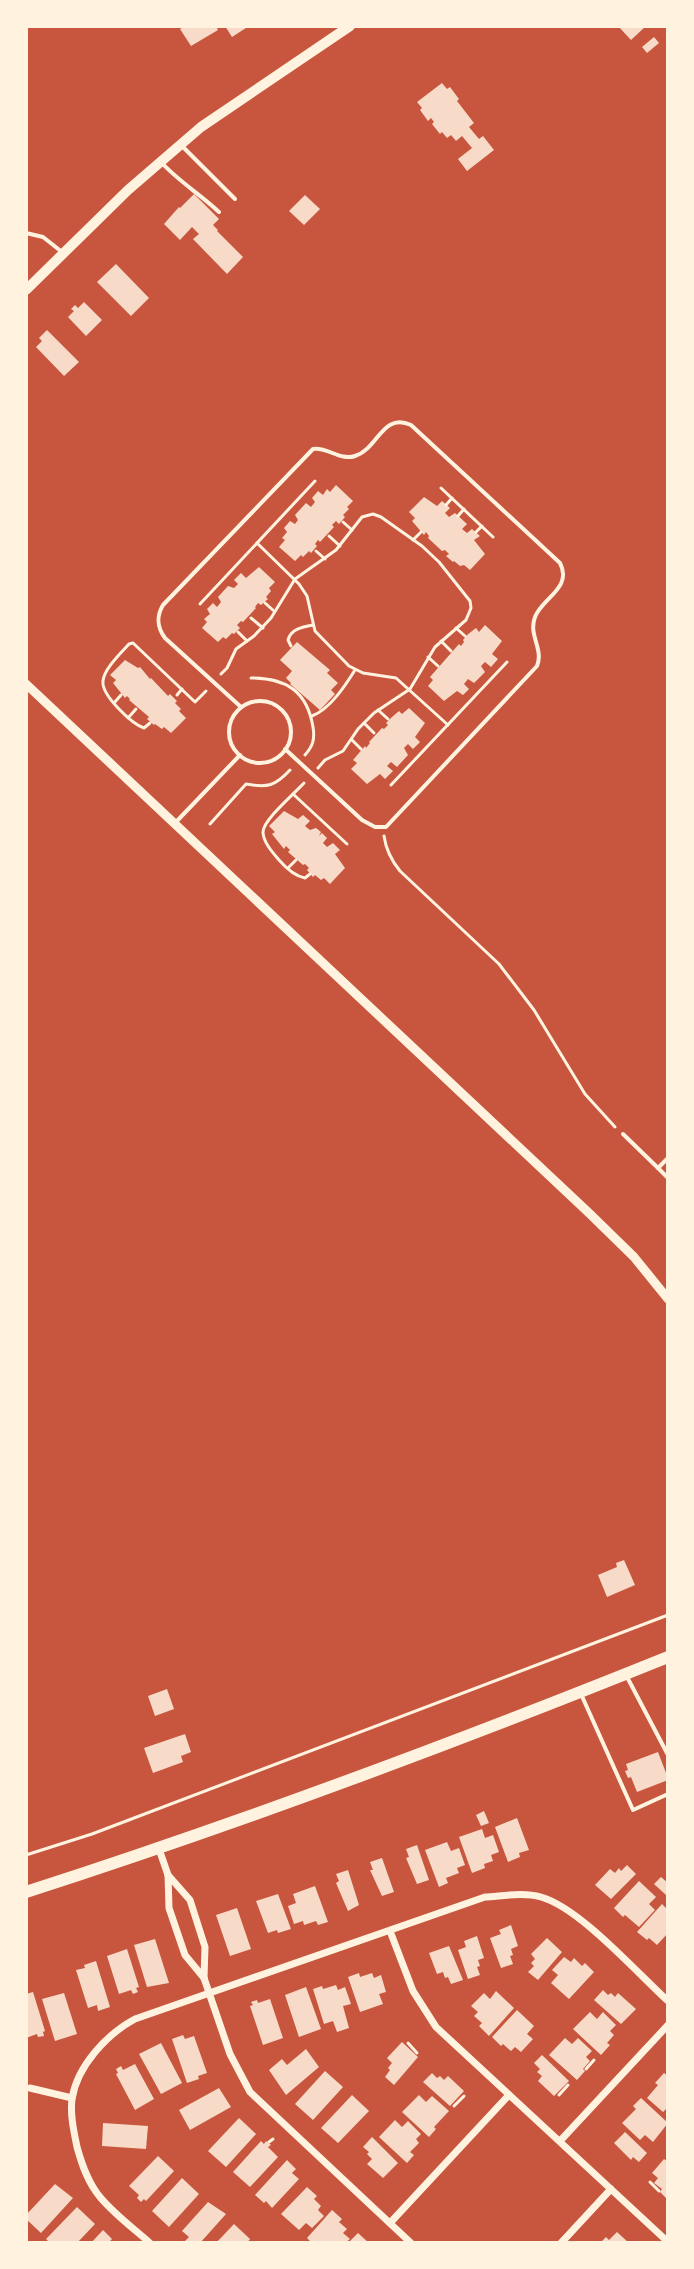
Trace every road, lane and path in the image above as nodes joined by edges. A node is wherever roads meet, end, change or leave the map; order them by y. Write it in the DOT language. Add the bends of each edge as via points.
graph roads {
  1 [pos="350,26"];
  2 [pos="180,144"];
  3 [pos="160,161"];
  4 [pos="235,199"];
  5 [pos="219,212"];
  6 [pos="26,233"];
  7 [pos="63,253"];
  8 [pos="26,290"];
  9 [pos="315,481"];
  10 [pos="441,488"];
  11 [pos="452,498"];
  12 [pos="446,505"];
  13 [pos="464,509"];
  14 [pos="470,515"];
  15 [pos="458,516"];
  16 [pos="465,521"];
  17 [pos="343,522"];
  18 [pos="482,526"];
  19 [pos="352,530"];
  20 [pos="421,532"];
  21 [pos="476,532"];
  22 [pos="329,536"];
  23 [pos="493,537"];
  24 [pos="413,540"];
  25 [pos="257,543"];
  26 [pos="340,546"];
  27 [pos="435,546"];
  28 [pos="316,551"];
  29 [pos="429,552"];
  30 [pos="325,559"];
  31 [pos="449,560"];
  32 [pos="442,567"];
  33 [pos="295,579"];
  34 [pos="265,603"];
  35 [pos="200,604"];
  36 [pos="276,612"];
  37 [pos="251,618"];
  38 [pos="313,625"];
  39 [pos="263,628"];
  40 [pos="456,628"];
  41 [pos="238,632"];
  42 [pos="465,636"];
  43 [pos="247,641"];
  44 [pos="441,641"];
  45 [pos="291,646"];
  46 [pos="451,651"];
  47 [pos="428,657"];
  48 [pos="152,661"];
  49 [pos="507,662"];
  50 [pos="495,664"];
  51 [pos="438,666"];
  52 [pos="147,667"];
  53 [pos="500,669"];
  54 [pos="355,670"];
  55 [pos="165,673"];
  56 [pos="220,675"];
  57 [pos="483,676"];
  58 [pos="160,678"];
  59 [pos="170,678"];
  60 [pos="251,678"];
  61 [pos="489,681"];
  62 [pos="477,682"];
  63 [pos="26,684"];
  64 [pos="165,684"];
  65 [pos="483,687"];
  66 [pos="182,689"];
  67 [pos="410,689"];
  68 [pos="206,691"];
  69 [pos="466,693"];
  70 [pos="121,695"];
  71 [pos="177,695"];
  72 [pos="472,699"];
  73 [pos="114,703"];
  74 [pos="241,707"];
  75 [pos="136,709"];
  76 [pos="378,710"];
  77 [pos="311,716"];
  78 [pos="128,718"];
  79 [pos="388,719"];
  80 [pos="150,723"];
  81 [pos="364,723"];
  82 [pos="448,725"];
  83 [pos="374,733"];
  84 [pos="351,739"];
  85 [pos="417,746"];
  86 [pos="285,749"];
  87 [pos="361,749"];
  88 [pos="423,751"];
  89 [pos="240,755"];
  90 [pos="305,755"];
  91 [pos="406,758"];
  92 [pos="412,763"];
  93 [pos="401,764"];
  94 [pos="318,768"];
  95 [pos="406,769"];
  96 [pos="290,770"];
  97 [pos="390,776"];
  98 [pos="395,781"];
  99 [pos="304,783"];
  100 [pos="391,785"];
  101 [pos="293,794"];
  102 [pos="312,812"];
  103 [pos="307,817"];
  104 [pos="324,823"];
  105 [pos="174,824"];
  106 [pos="210,824"];
  107 [pos="383,828"];
  108 [pos="319,829"];
  109 [pos="330,829"];
  110 [pos="325,835"];
  111 [pos="342,840"];
  112 [pos="347,844"];
  113 [pos="281,846"];
  114 [pos="337,846"];
  115 [pos="274,854"];
  116 [pos="296,860"];
  117 [pos="288,868"];
  118 [pos="310,874"];
  119 [pos="623,1134"];
  120 [pos="668,1158"];
  121 [pos="658,1168"];
  122 [pos="668,1178"];
  123 [pos="668,1299"];
  124 [pos="668,1615"];
  125 [pos="668,1657"];
  126 [pos="626,1674"];
  127 [pos="580,1692"];
  128 [pos="668,1755"];
  129 [pos="668,1794"];
  130 [pos="159,1849"];
  131 [pos="26,1855"];
  132 [pos="168,1875"];
  133 [pos="26,1892"];
  134 [pos="390,1931"];
  135 [pos="204,1978"];
  136 [pos="209,1993"];
  137 [pos="668,2001"];
  138 [pos="668,2025"];
  139 [pos="408,2043"];
  140 [pos="417,2053"];
  141 [pos="594,2060"];
  142 [pos="586,2069"];
  143 [pos="568,2085"];
  144 [pos="30,2088"];
  145 [pos="509,2095"];
  146 [pos="559,2095"];
  147 [pos="464,2096"];
  148 [pos="72,2098"];
  149 [pos="454,2106"];
  150 [pos="560,2141"];
  151 [pos="650,2182"];
  152 [pos="611,2189"];
  153 [pos="659,2191"];
  154 [pos="390,2223"];
  155 [pos="668,2242"];
  156 [pos="150,2243"];
  157 [pos="411,2243"];
  158 [pos="561,2243"];
  1 -- 2 [label="main road"];
  2 -- 3 [label="main road"];
  2 -- 4 [label="lane"];
  3 -- 5 [label="lane"];
  3 -- 7 [label="main road"];
  6 -- 7 [label="lane" via="43,237"];
  7 -- 8 [label="main road"];
  9 -- 25 [label="path"];
  10 -- 11 [label="path"];
  11 -- 12 [label="path"];
  11 -- 13 [label="path"];
  13 -- 14 [label="path"];
  13 -- 15 [label="path"];
  14 -- 16 [label="path"];
  14 -- 18 [label="path"];
  17 -- 19 [label="path"];
  18 -- 21 [label="path"];
  18 -- 23 [label="path"];
  19 -- 24 [label="path" via="362,517 373,514"];
  19 -- 26 [label="path"];
  20 -- 24 [label="path"];
  22 -- 26 [label="path"];
  24 -- 29 [label="path"];
  25 -- 33 [label="path"];
  25 -- 35 [label="path"];
  26 -- 30 [label="path"];
  27 -- 29 [label="path"];
  28 -- 30 [label="path"];
  29 -- 32 [label="path"];
  30 -- 33 [label="path"];
  31 -- 32 [label="path"];
  32 -- 40 [label="path" via="470,601 470,614"];
  33 -- 36 [label="path"];
  33 -- 38 [label="path" via="307,596"];
  34 -- 36 [label="path"];
  36 -- 39 [label="path"];
  37 -- 39 [label="path"];
  38 -- 45 [label="path" via="292,633"];
  38 -- 54 [label="path"];
  39 -- 43 [label="path"];
  40 -- 42 [label="path"];
  40 -- 44 [label="path"];
  41 -- 43 [label="path"];
  43 -- 56 [label="path"];
  44 -- 46 [label="path"];
  44 -- 47 [label="path"];
  47 -- 51 [label="path"];
  47 -- 67 [label="path"];
  48 -- 52 [label="path"];
  48 -- 55 [label="path"];
  48 -- 73 [label="path" via="129,644 102,680"];
  49 -- 53 [label="path"];
  50 -- 53 [label="path"];
  53 -- 61 [label="path"];
  54 -- 67 [label="path" via="396,678"];
  54 -- 77 [label="path"];
  55 -- 58 [label="path"];
  55 -- 59 [label="path"];
  57 -- 61 [label="path"];
  59 -- 64 [label="path"];
  59 -- 66 [label="path"];
  60 -- 77 [label="path" via="289,686"];
  61 -- 65 [label="path"];
  62 -- 65 [label="path"];
  63 -- 105 [label="street"];
  65 -- 72 [label="path"];
  66 -- 68 [label="path" via="195,702"];
  66 -- 71 [label="path"];
  67 -- 76 [label="path"];
  67 -- 82 [label="path"];
  69 -- 72 [label="path"];
  70 -- 73 [label="path"];
  72 -- 82 [label="path"];
  73 -- 78 [label="path"];
  74 -- 86 [label="lane" via="261,701 280,709 291,731"];
  74 -- 89 [label="lane" via="229,730"];
  74 -- 107 [label="lane" via="165,638 158,624 163,605 308,453 318,448 356,456 391,423 411,425 560,563 564,574 535,617 537,666"];
  75 -- 78 [label="path"];
  76 -- 79 [label="path"];
  76 -- 81 [label="path"];
  77 -- 90 [label="path" via="313,743"];
  78 -- 80 [label="path" via="139,727"];
  81 -- 83 [label="path"];
  81 -- 84 [label="path"];
  82 -- 88 [label="path"];
  84 -- 87 [label="path"];
  84 -- 94 [label="path" via="340,754"];
  85 -- 88 [label="path"];
  86 -- 89 [label="lane" via="265,762"];
  86 -- 107 [label="lane" via="359,818"];
  88 -- 92 [label="path"];
  89 -- 105 [label="lane"];
  91 -- 92 [label="path"];
  92 -- 95 [label="path"];
  93 -- 95 [label="path"];
  95 -- 98 [label="path"];
  96 -- 106 [label="path" via="275,784 246,784"];
  97 -- 98 [label="path"];
  98 -- 100 [label="path"];
  99 -- 101 [label="path"];
  101 -- 102 [label="path"];
  101 -- 115 [label="path" via="263,828"];
  102 -- 103 [label="path"];
  102 -- 104 [label="path"];
  104 -- 108 [label="path"];
  104 -- 109 [label="path"];
  105 -- 123 [label="street" via="589,1213"];
  107 -- 119 [label="path" via="392,861 499,964 585,1094"];
  109 -- 110 [label="path"];
  109 -- 111 [label="path"];
  111 -- 112 [label="path"];
  111 -- 114 [label="path"];
  113 -- 115 [label="path"];
  115 -- 117 [label="path"];
  116 -- 117 [label="path"];
  117 -- 118 [label="path" via="300,878"];
  119 -- 121 [label="lane"];
  120 -- 121 [label="lane"];
  121 -- 122 [label="lane"];
  124 -- 131 [label="path"];
  125 -- 126 [label="highway"];
  126 -- 127 [label="highway"];
  126 -- 128 [label="lane"];
  127 -- 129 [label="lane" via="633,1810"];
  127 -- 130 [label="highway"];
  130 -- 132 [label="street"];
  130 -- 133 [label="highway"];
  132 -- 135 [label="street" via="169,1908 185,1955"];
  132 -- 135 [label="street" via="190,1900 205,1947"];
  134 -- 136 [label="street"];
  134 -- 137 [label="street" via="485,1897 542,1897 575,1915"];
  134 -- 145 [label="street" via="430,2019"];
  135 -- 136 [label="street"];
  136 -- 148 [label="street" via="120,2028 86,2066"];
  136 -- 154 [label="street" via="250,2092"];
  138 -- 150 [label="street"];
  139 -- 140 [label="path"];
  141 -- 142 [label="path"];
  143 -- 146 [label="path"];
  144 -- 148 [label="street"];
  145 -- 150 [label="street"];
  145 -- 154 [label="street"];
  147 -- 149 [label="path"];
  148 -- 156 [label="street" via="76,2143 94,2188"];
  150 -- 152 [label="street"];
  151 -- 153 [label="path"];
  152 -- 155 [label="street"];
  152 -- 158 [label="street"];
  154 -- 157 [label="street"];
}
